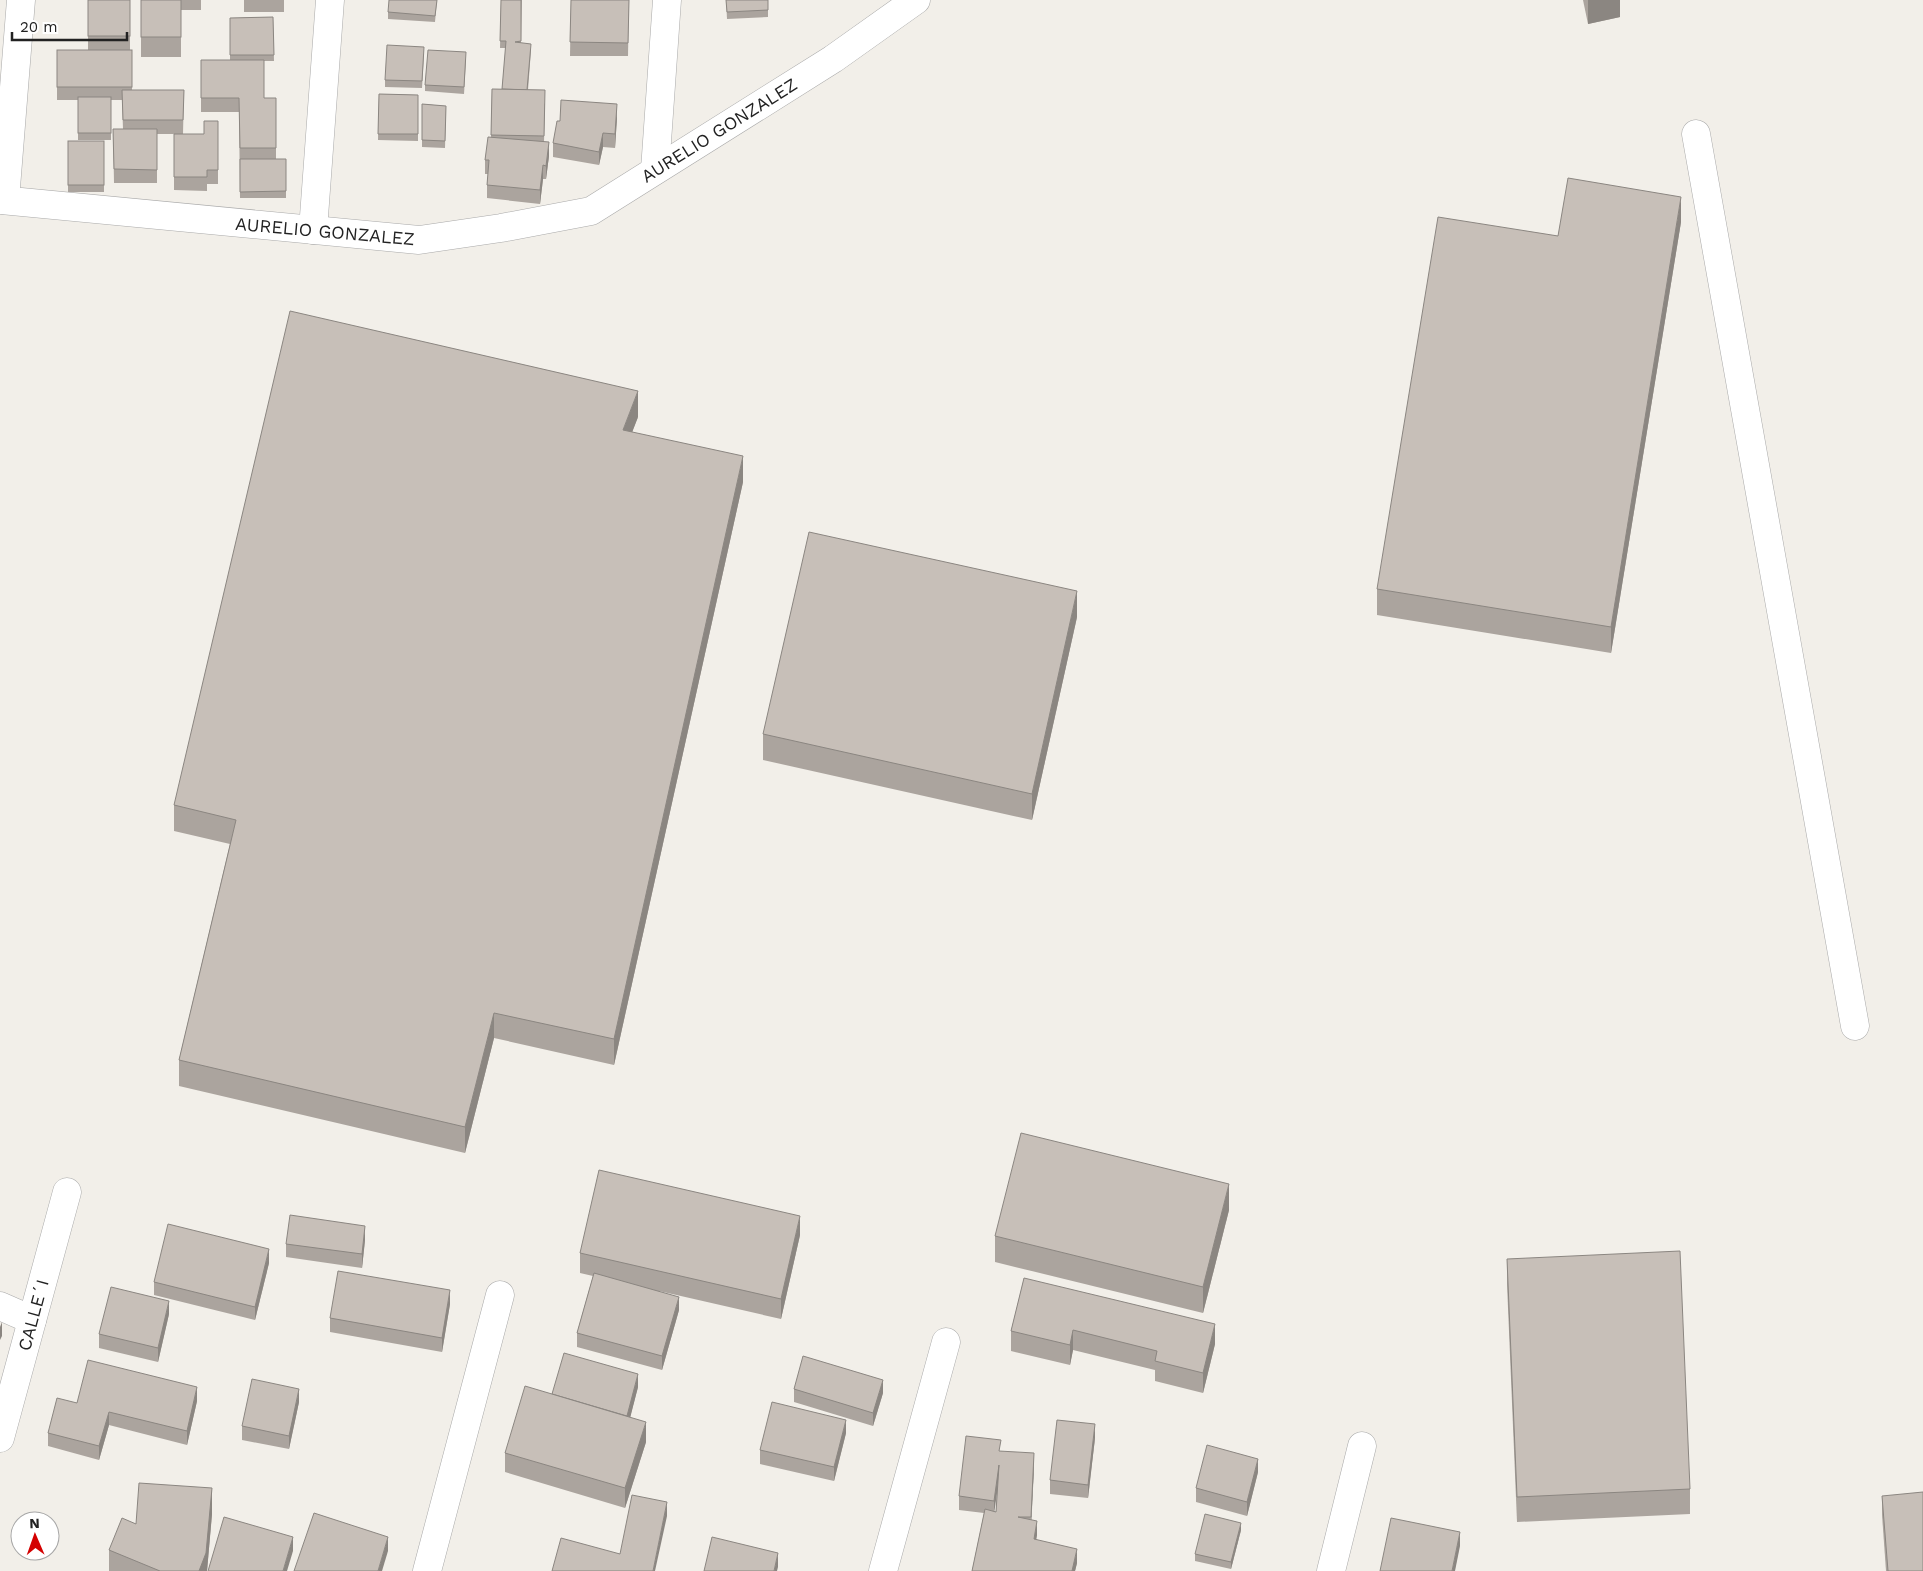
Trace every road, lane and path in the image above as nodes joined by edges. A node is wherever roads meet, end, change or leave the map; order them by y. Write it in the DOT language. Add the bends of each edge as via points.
graph roads {
  1 [pos="21,0"];
  2 [pos="330,0"];
  3 [pos="667,0"];
  4 [pos="916,0"];
  5 [pos="1696,134"];
  6 [pos="655,170"];
  7 [pos="3,200"];
  8 [pos="313,230"];
  9 [pos="1855,1026"];
  10 [pos="67,1192"];
  11 [pos="500,1294"];
  12 [pos="0,1306"];
  13 [pos="32,1320"];
  14 [pos="945,1345"];
  15 [pos="0,1438"];
  16 [pos="1362,1446"];
  17 [pos="427,1571"];
  18 [pos="883,1571"];
  19 [pos="1331,1571"];
  1 -- 7 [label="street"];
  2 -- 8 [label="street"];
  3 -- 6 [label="street"];
  4 -- 6 [label="street, AURELIO GONZALEZ" via="833,59"];
  5 -- 9 [label="street"];
  6 -- 8 [label="street, AURELIO GONZALEZ" via="591,210 501,228 419,240"];
  7 -- 8 [label="street, AURELIO GONZALEZ"];
  10 -- 13 [label="street, CALLE´I"];
  11 -- 17 [label="street"];
  12 -- 13 [label="street"];
  13 -- 15 [label="street, CALLE´I"];
  14 -- 18 [label="street"];
  16 -- 19 [label="street"];
}
